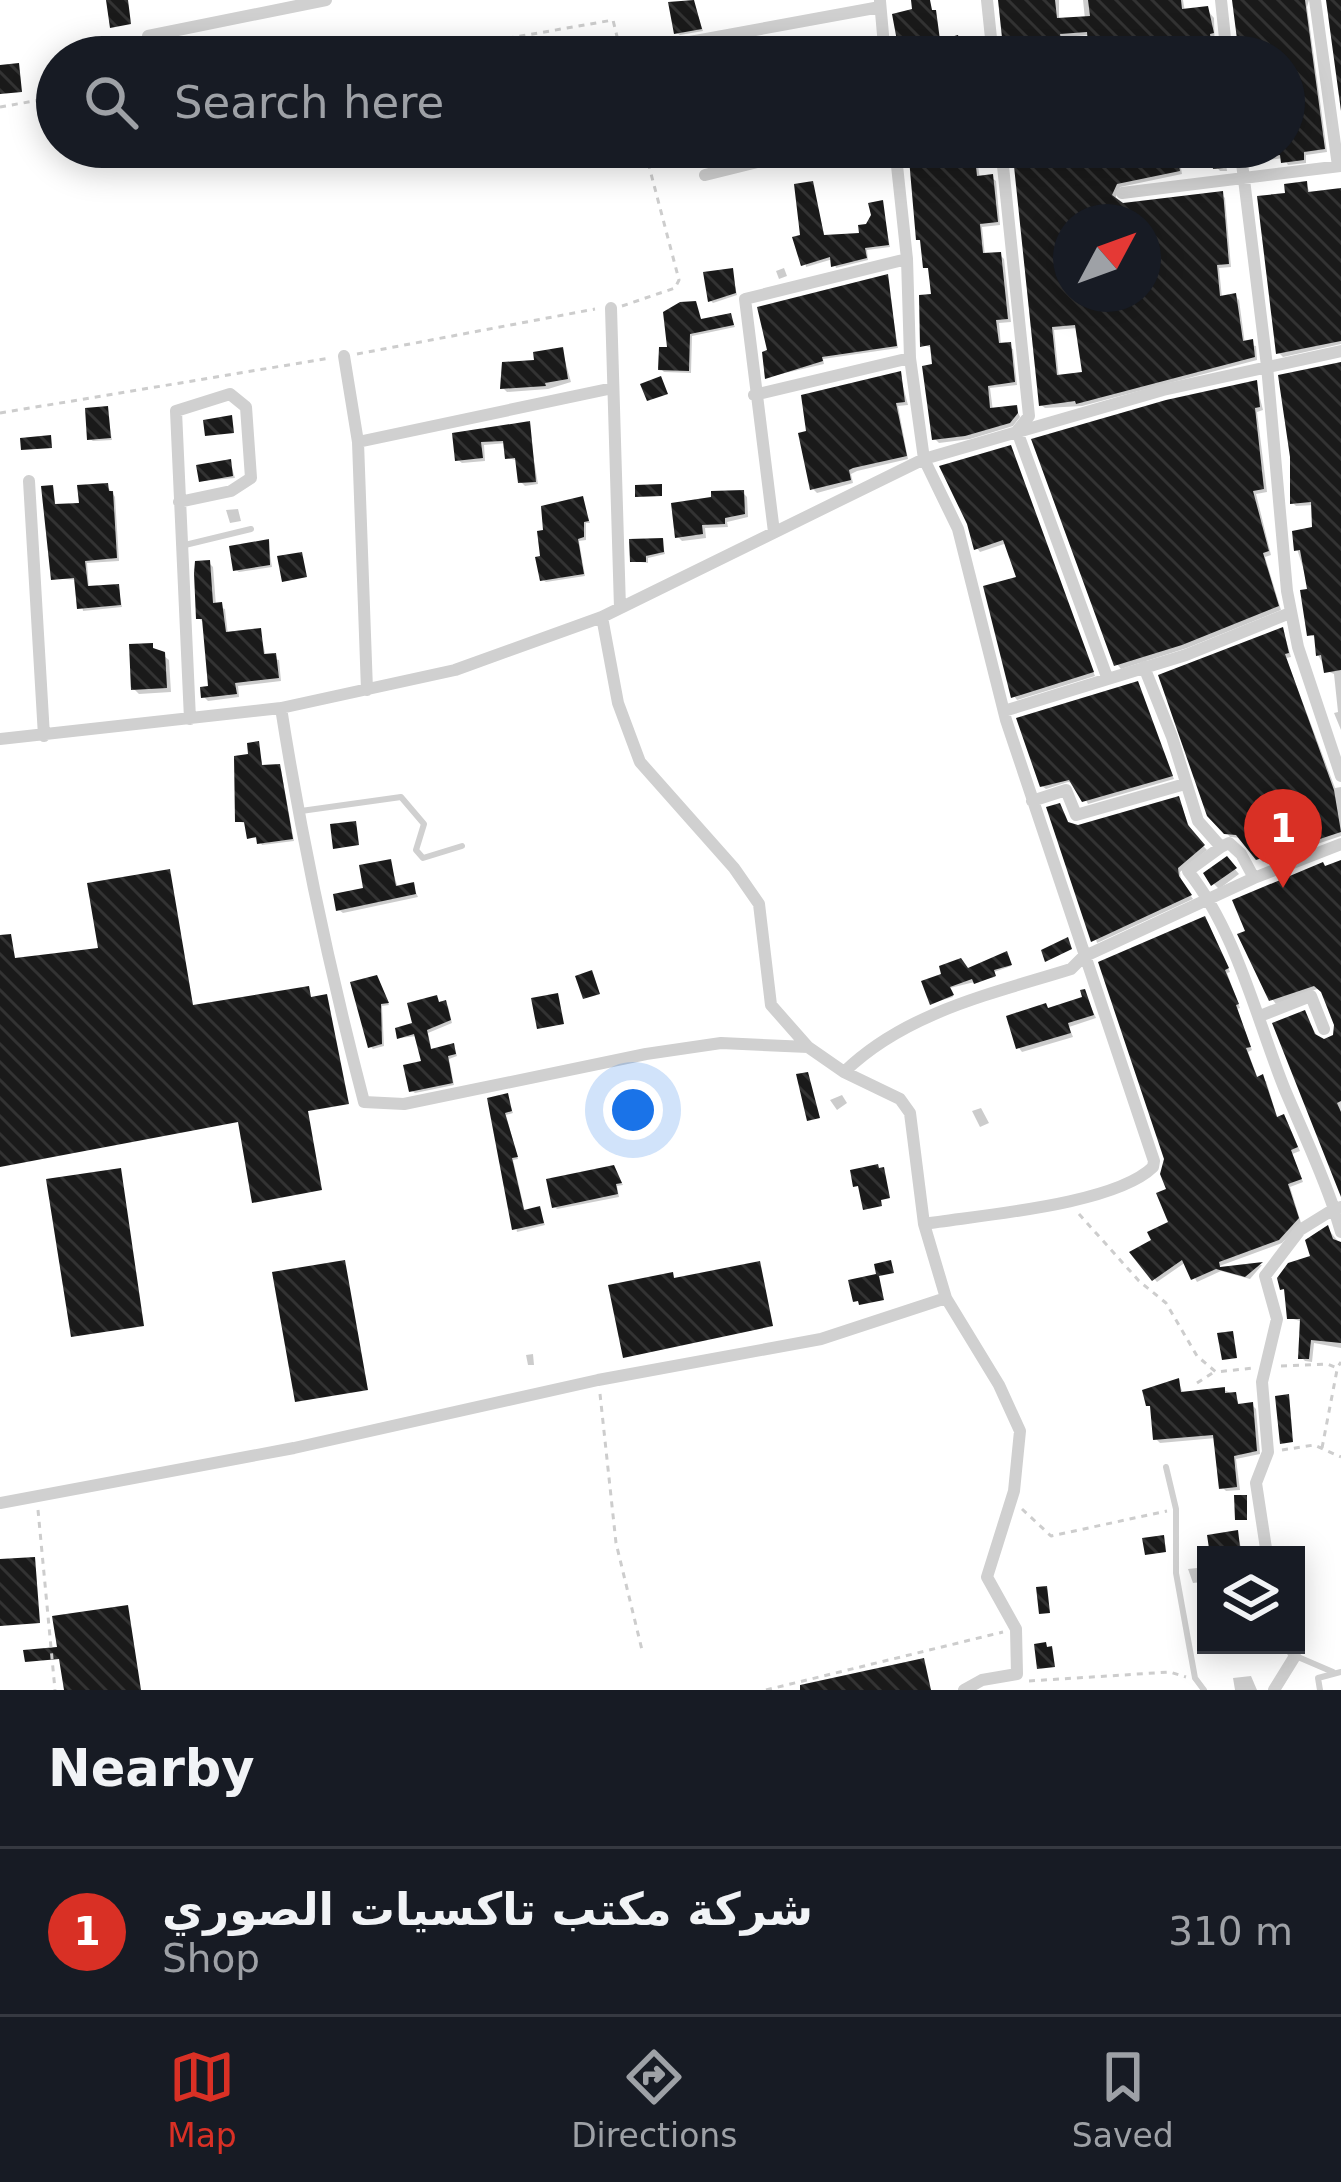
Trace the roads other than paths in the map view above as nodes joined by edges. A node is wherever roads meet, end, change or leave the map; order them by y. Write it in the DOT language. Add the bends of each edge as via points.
graph roads {
  1 [pos="326,0"];
  2 [pos="987,0"];
  3 [pos="1220,0"];
  4 [pos="1315,0"];
  5 [pos="880,3"];
  6 [pos="256,6"];
  7 [pos="148,36"];
  8 [pos="719,36"];
  9 [pos="883,36"];
  10 [pos="990,36"];
  11 [pos="1224,36"];
  12 [pos="1340,166"];
  13 [pos="736,168"];
  14 [pos="897,168"];
  15 [pos="1003,168"];
  16 [pos="1243,168"];
  17 [pos="705,176"];
  18 [pos="1244,179"];
  19 [pos="1122,193"];
  20 [pos="907,259"];
  21 [pos="611,308"];
  22 [pos="1341,351"];
  23 [pos="344,356"];
  24 [pos="910,358"];
  25 [pos="1267,365"];
  26 [pos="613,388"];
  27 [pos="754,395"];
  28 [pos="1017,431"];
  29 [pos="358,442"];
  30 [pos="924,458"];
  31 [pos="29,482"];
  32 [pos="179,502"];
  33 [pos="251,529"];
  34 [pos="773,532"];
  35 [pos="182,546"];
  36 [pos="620,608"];
  37 [pos="1290,613"];
  38 [pos="602,617"];
  39 [pos="1144,667"];
  40 [pos="1107,677"];
  41 [pos="367,691"];
  42 [pos="281,708"];
  43 [pos="1004,711"];
  44 [pos="190,719"];
  45 [pos="44,736"];
  46 [pos="0,740"];
  47 [pos="1341,776"];
  48 [pos="1185,784"];
  49 [pos="1032,801"];
  50 [pos="297,812"];
  51 [pos="1341,844"];
  52 [pos="462,846"];
  53 [pos="1221,847"];
  54 [pos="1255,878"];
  55 [pos="1209,901"];
  56 [pos="1083,957"];
  57 [pos="1259,1016"];
  58 [pos="1324,1028"];
  59 [pos="808,1047"];
  60 [pos="844,1072"];
  61 [pos="1337,1208"];
  62 [pos="924,1224"];
  63 [pos="1341,1232"];
  64 [pos="946,1298"];
  65 [pos="1166,1467"];
  66 [pos="0,1503"];
  67 [pos="1266,1546"];
  68 [pos="1290,1654"];
  69 [pos="1300,1654"];
  70 [pos="1337,1672"];
  71 [pos="964,1690"];
  72 [pos="1204,1690"];
  73 [pos="1274,1690"];
  74 [pos="1320,1690"];
  1 -- 6 [label="street"];
  2 -- 10 [label="street"];
  3 -- 11 [label="street"];
  4 -- 12 [label="street"];
  5 -- 8 [label="street"];
  5 -- 9 [label="street"];
  6 -- 7 [label="street"];
  12 -- 18 [label="street"];
  13 -- 17 [label="street"];
  14 -- 20 [label="street"];
  15 -- 28 [label="street" via="1029,416"];
  16 -- 18 [label="street"];
  18 -- 19 [label="street"];
  18 -- 25 [label="street"];
  20 -- 24 [label="street"];
  20 -- 27 [label="street" via="745,298"];
  21 -- 26 [label="street"];
  22 -- 25 [label="street"];
  23 -- 29 [label="street"];
  24 -- 27 [label="street"];
  24 -- 30 [label="street"];
  25 -- 28 [label="street"];
  25 -- 37 [label="street"];
  26 -- 29 [label="street"];
  26 -- 36 [label="street"];
  27 -- 34 [label="street"];
  28 -- 30 [label="street"];
  28 -- 40 [label="street"];
  29 -- 41 [label="street"];
  30 -- 34 [label="street"];
  30 -- 43 [label="street" via="958,529"];
  31 -- 45 [label="street"];
  32 -- 32 [label="street" via="176,411 230,394 246,407 250,478 231,491"];
  32 -- 35 [label="street"];
  33 -- 35 [label="lane"];
  34 -- 36 [label="street"];
  35 -- 44 [label="street"];
  36 -- 38 [label="street"];
  37 -- 39 [label="street"];
  37 -- 47 [label="street"];
  38 -- 41 [label="street" via="455,670"];
  38 -- 59 [label="street" via="618,703 640,762 759,904 771,1005"];
  39 -- 40 [label="street"];
  39 -- 48 [label="street"];
  40 -- 43 [label="street"];
  41 -- 42 [label="street"];
  42 -- 44 [label="street"];
  42 -- 50 [label="street"];
  43 -- 49 [label="street"];
  44 -- 45 [label="street"];
  45 -- 46 [label="street"];
  48 -- 49 [label="street" via="1076,815 1066,790"];
  48 -- 53 [label="street" via="1198,821"];
  49 -- 56 [label="street"];
  50 -- 52 [label="lane" via="401,796 424,824 416,850 423,858"];
  50 -- 59 [label="street" via="364,1102 404,1104 721,1043"];
  51 -- 54 [label="street"];
  53 -- 54 [label="street" via="1228,843 1241,854"];
  53 -- 55 [label="street" via="1188,871"];
  54 -- 55 [label="street"];
  55 -- 56 [label="street"];
  55 -- 57 [label="street"];
  56 -- 60 [label="street" via="1072,969 933,1012"];
  56 -- 62 [label="street" via="1154,1165 1133,1181 1065,1200"];
  57 -- 58 [label="street" via="1311,996"];
  57 -- 61 [label="street"];
  59 -- 60 [label="street"];
  60 -- 62 [label="street" via="900,1099 910,1113"];
  61 -- 63 [label="street"];
  61 -- 67 [label="street" via="1300,1230 1265,1276 1277,1318 1262,1382 1268,1452 1256,1483"];
  62 -- 64 [label="street"];
  64 -- 66 [label="street" via="821,1339"];
  64 -- 71 [label="street" via="1020,1432 1011,1500 986,1576 1016,1629 1017,1674"];
  65 -- 72 [label="lane" via="1177,1574 1195,1678"];
  68 -- 73 [label="street"];
  69 -- 70 [label="lane"];
  70 -- 74 [label="lane" via="1318,1678"];
}
